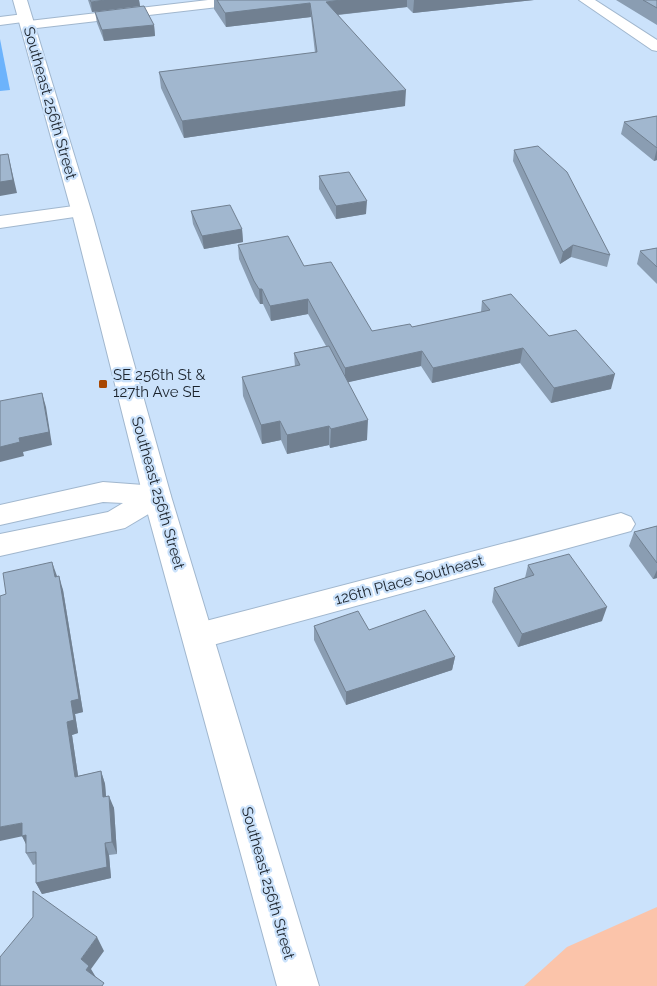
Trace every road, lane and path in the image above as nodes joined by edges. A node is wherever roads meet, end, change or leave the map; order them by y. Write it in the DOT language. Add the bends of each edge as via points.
graph roads {
  1 [pos="20,0"];
  2 [pos="244,0"];
  3 [pos="586,0"];
  4 [pos="171,4"];
  5 [pos="0,21"];
  6 [pos="26,21"];
  7 [pos="657,47"];
  8 [pos="81,211"];
  9 [pos="0,222"];
  10 [pos="157,496"];
  11 [pos="0,515"];
  12 [pos="621,524"];
  13 [pos="0,545"];
  14 [pos="198,636"];
  15 [pos="298,986"];
  1 -- 6 [label="main road, Southeast 256th Street"];
  2 -- 4 [label="main road"];
  3 -- 7 [label="main road"];
  4 -- 6 [label="main road"];
  5 -- 6 [label="main road"];
  6 -- 8 [label="main road, Southeast 256th Street"];
  8 -- 9 [label="main road"];
  8 -- 10 [label="main road, Southeast 256th Street"];
  10 -- 11 [label="main road" via="103,492"];
  10 -- 13 [label="main road" via="115,521"];
  10 -- 14 [label="main road, Southeast 256th Street"];
  12 -- 14 [label="main road, 126th Place Southeast"];
  14 -- 15 [label="main road, Southeast 256th Street"];
}
